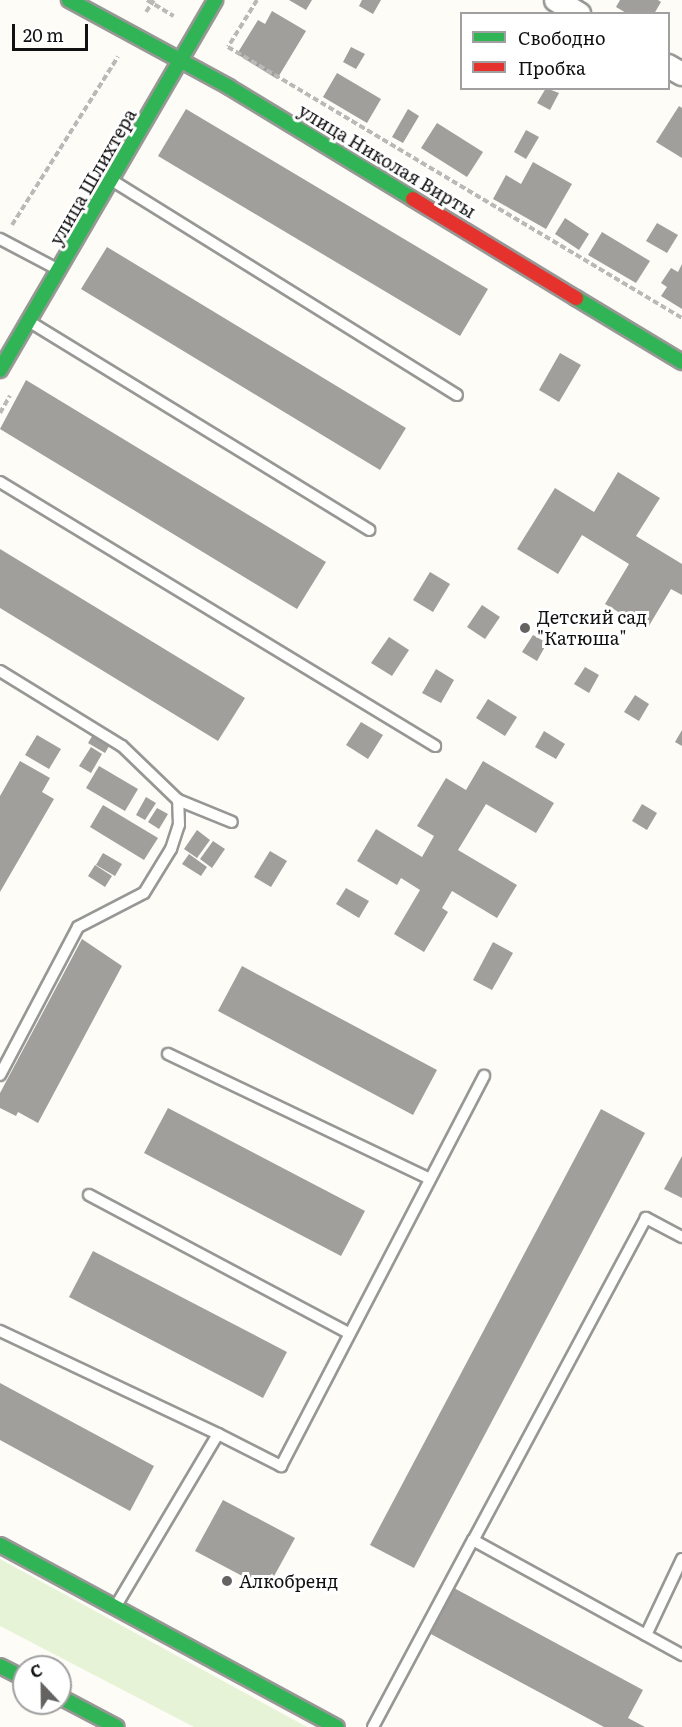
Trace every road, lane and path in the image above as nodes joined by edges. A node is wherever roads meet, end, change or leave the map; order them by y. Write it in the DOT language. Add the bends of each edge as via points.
graph roads {
  1 [pos="69,0"];
  2 [pos="154,0"];
  3 [pos="215,0"];
  4 [pos="257,0"];
  5 [pos="556,0"];
  6 [pos="576,12"];
  7 [pos="131,37"];
  8 [pos="179,62"];
  9 [pos="113,180"];
  10 [pos="1,239"];
  11 [pos="60,271"];
  12 [pos="682,318"];
  13 [pos="30,321"];
  14 [pos="682,362"];
  15 [pos="0,370"];
  16 [pos="457,395"];
  17 [pos="0,482"];
  18 [pos="369,530"];
  19 [pos="0,671"];
  20 [pos="435,746"];
  21 [pos="178,800"];
  22 [pos="232,822"];
  23 [pos="168,1054"];
  24 [pos="0,1075"];
  25 [pos="483,1076"];
  26 [pos="430,1179"];
  27 [pos="89,1195"];
  28 [pos="682,1237"];
  29 [pos="0,1331"];
  30 [pos="350,1333"];
  31 [pos="218,1434"];
  32 [pos="473,1540"];
  33 [pos="0,1545"];
  34 [pos="682,1559"];
  35 [pos="115,1607"];
  36 [pos="646,1635"];
  37 [pos="682,1655"];
  38 [pos="72,1703"];
  39 [pos="117,1727"];
  40 [pos="337,1727"];
  41 [pos="372,1727"];
  1 -- 7 [label="street, улица Николая Вирты"];
  2 -- 7 [label="path"];
  3 -- 8 [label="street, улица Шлихтера"];
  4 -- 12 [label="path" via="228,46"];
  5 -- 6 [label="street"];
  7 -- 8 [label="street, улица Николая Вирты"];
  7 -- 10 [label="path"];
  8 -- 9 [label="street, улица Шлихтера"];
  8 -- 14 [label="street, улица Николая Вирты" via="352,160"];
  9 -- 11 [label="street, улица Шлихтера"];
  9 -- 16 [label="lane"];
  10 -- 11 [label="lane"];
  11 -- 13 [label="street, улица Шлихтера"];
  13 -- 15 [label="street, улица Шлихтера"];
  13 -- 18 [label="lane"];
  17 -- 20 [label="lane"];
  19 -- 21 [label="lane" via="122,746"];
  21 -- 22 [label="lane"];
  21 -- 24 [label="lane" via="179,825 171,849 144,893 78,927"];
  23 -- 26 [label="lane"];
  25 -- 26 [label="lane"];
  26 -- 30 [label="lane"];
  27 -- 30 [label="lane"];
  28 -- 32 [label="lane" via="646,1218"];
  29 -- 31 [label="lane"];
  30 -- 31 [label="lane" via="281,1466"];
  31 -- 35 [label="lane"];
  32 -- 36 [label="lane"];
  32 -- 41 [label="lane"];
  33 -- 35 [label="street"];
  34 -- 36 [label="lane"];
  35 -- 40 [label="street"];
  36 -- 37 [label="lane"];
  38 -- 39 [label="street"];
}
